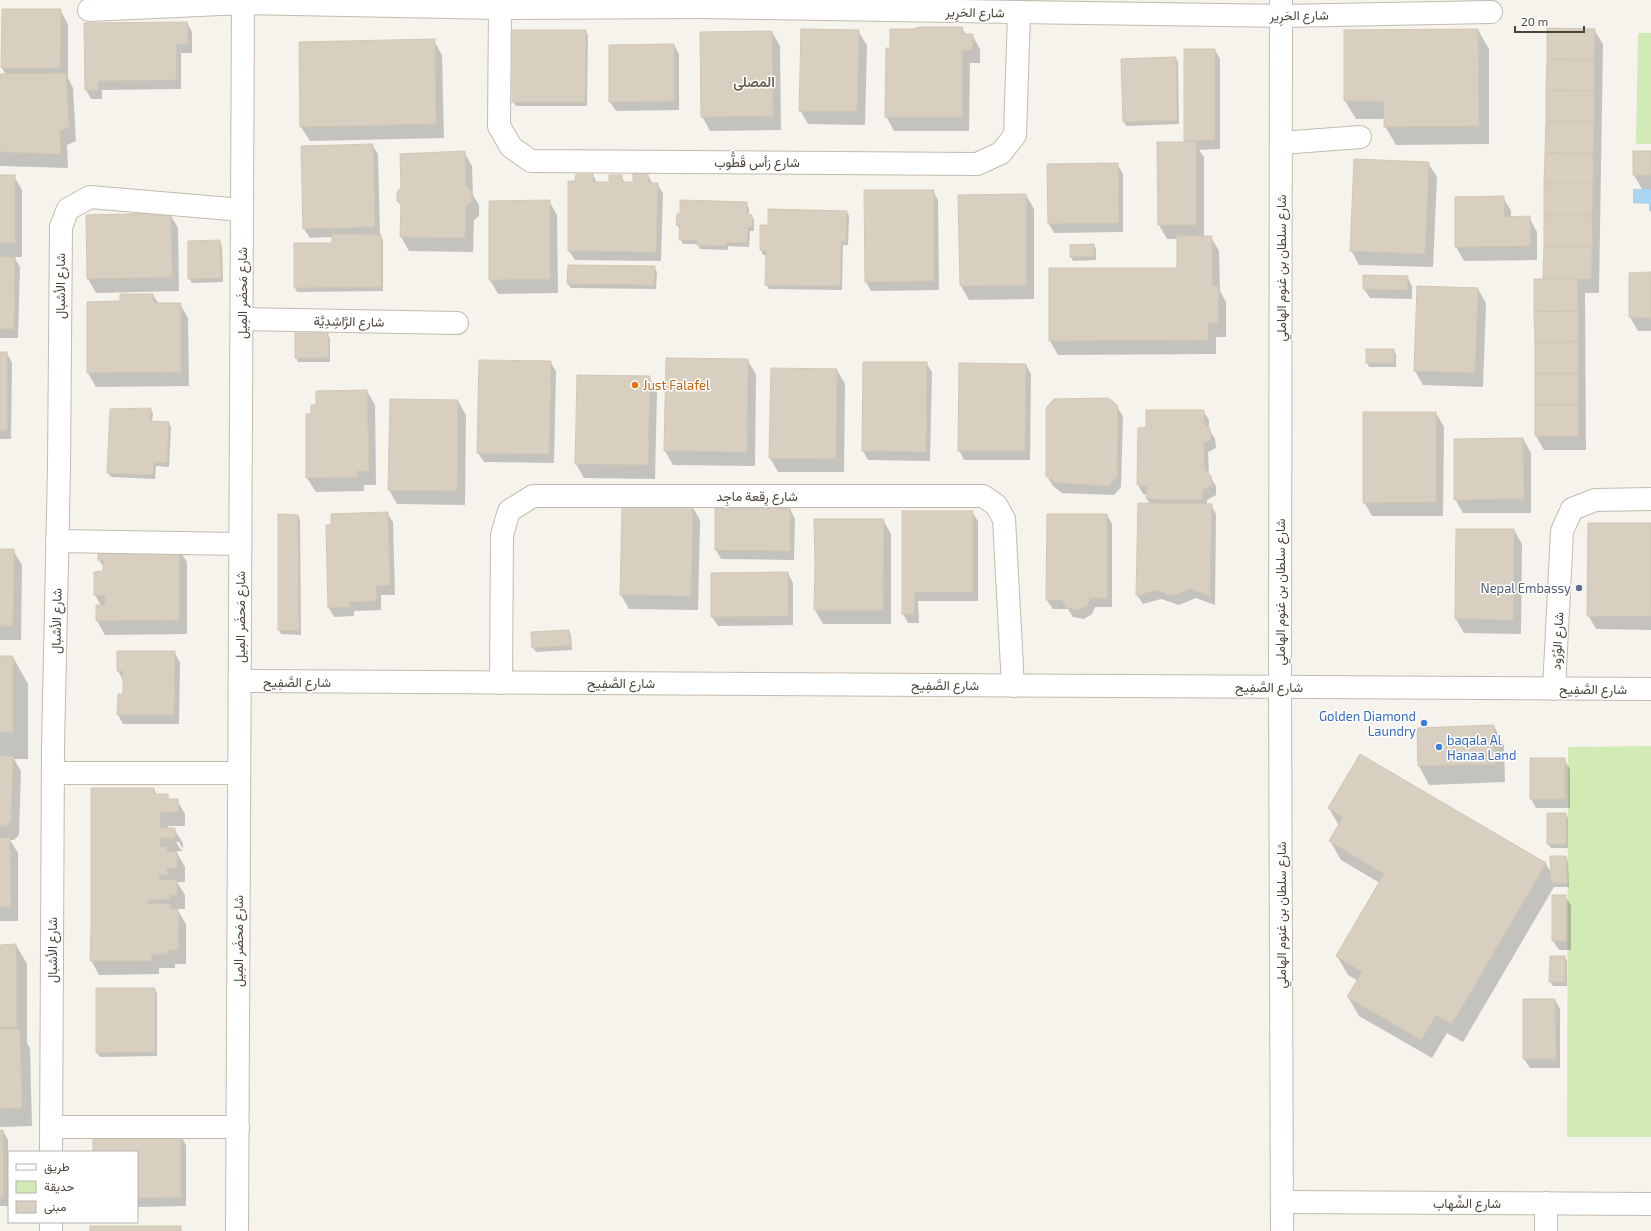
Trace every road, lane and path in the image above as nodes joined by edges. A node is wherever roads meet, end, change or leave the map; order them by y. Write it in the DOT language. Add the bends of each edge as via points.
graph roads {
  1 [pos="243,2"];
  2 [pos="500,8"];
  3 [pos="1281,8"];
  4 [pos="89,10"];
  5 [pos="1491,12"];
  6 [pos="1019,13"];
  7 [pos="1360,137"];
  8 [pos="1281,143"];
  9 [pos="242,210"];
  10 [pos="242,319"];
  11 [pos="457,323"];
  12 [pos="1651,499"];
  13 [pos="57,541"];
  14 [pos="240,544"];
  15 [pos="240,681"];
  16 [pos="501,683"];
  17 [pos="1013,686"];
  18 [pos="1280,687"];
  19 [pos="1554,689"];
  20 [pos="1651,689"];
  21 [pos="53,773"];
  22 [pos="239,773"];
  23 [pos="51,1127"];
  24 [pos="238,1127"];
  25 [pos="51,1151"];
  26 [pos="1282,1202"];
  27 [pos="1546,1203"];
  28 [pos="1651,1204"];
  29 [pos="237,1231"];
  30 [pos="1282,1231"];
  31 [pos="1546,1231"];
  1 -- 2 [label="street, شارع الحَرِير"];
  1 -- 4 [label="street"];
  1 -- 9 [label="street, شارع مَحضَر المِيل"];
  2 -- 6 [label="street, شارع الحَرِير" via="700,7"];
  2 -- 6 [label="street, شارع رَأس قَطُّوب" via="498,126 511,147 531,161 977,164 1001,154 1015,135"];
  3 -- 5 [label="street, شارع الحَرِير"];
  3 -- 6 [label="street, شارع الحَرِير"];
  3 -- 8 [label="street, شارع سلطان بن غنوم الهاملي"];
  7 -- 8 [label="street"];
  8 -- 18 [label="street, شارع سلطان بن غنوم الهاملي"];
  9 -- 10 [label="street, شارع مَحضَر المِيل"];
  9 -- 13 [label="street, شارع الأشبال" via="90,196 68,209 61,227"];
  10 -- 11 [label="street, شارع الرَّاشِدِيَّة"];
  10 -- 14 [label="street, شارع مَحضَر المِيل"];
  12 -- 19 [label="street, شارع الوُرُود" via="1596,500 1572,509 1562,531"];
  13 -- 14 [label="street"];
  13 -- 21 [label="street, شارع الأشبال"];
  14 -- 15 [label="street, شارع مَحضَر المِيل"];
  15 -- 16 [label="street, شارع الصَّفِيح"];
  15 -- 22 [label="street, شارع مَحضَر المِيل"];
  16 -- 17 [label="street, شارع الصَّفِيح"];
  16 -- 17 [label="street, شارع رِقعة ماجِد" via="502,535 509,511 533,496 983,496 996,505 1004,519"];
  17 -- 18 [label="street, شارع الصَّفِيح"];
  18 -- 19 [label="street, شارع الصَّفِيح"];
  18 -- 26 [label="street, شارع سلطان بن غنوم الهاملي"];
  19 -- 20 [label="street, شارع الصَّفِيح"];
  21 -- 22 [label="street"];
  21 -- 23 [label="street, شارع الأشبال"];
  22 -- 24 [label="street, شارع مَحضَر المِيل"];
  23 -- 24 [label="street"];
  23 -- 25 [label="street, شارع الأشبال"];
  24 -- 29 [label="street, شارع مَحضَر المِيل"];
  26 -- 27 [label="street, شارع الشِّهاب"];
  26 -- 30 [label="street, شارع سلطان بن غنوم الهاملي"];
  27 -- 28 [label="street, شارع الشِّهاب"];
  27 -- 31 [label="street"];
}
